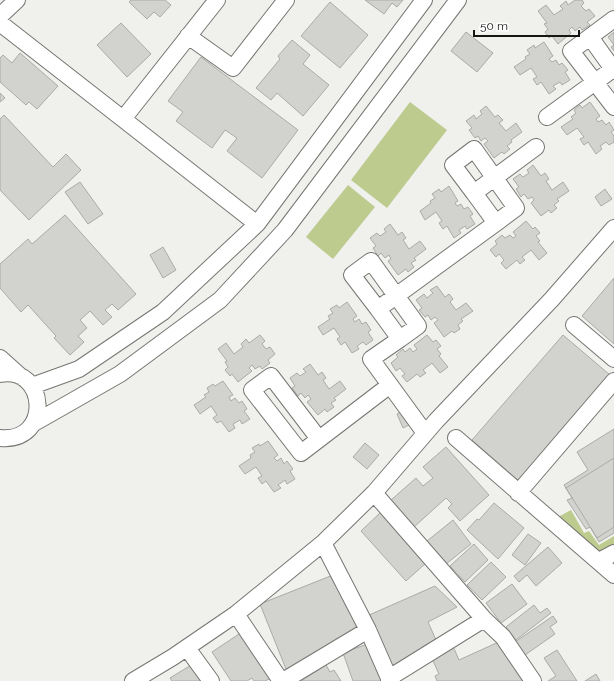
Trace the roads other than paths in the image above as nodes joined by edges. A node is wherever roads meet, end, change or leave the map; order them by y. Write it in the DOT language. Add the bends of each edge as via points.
graph roads {
  1 [pos="17,0"];
  2 [pos="217,0"];
  3 [pos="286,0"];
  4 [pos="424,0"];
  5 [pos="458,0"];
  6 [pos="0,16"];
  7 [pos="614,19"];
  8 [pos="0,23"];
  9 [pos="188,36"];
  10 [pos="590,37"];
  11 [pos="613,70"];
  12 [pos="595,82"];
  13 [pos="614,106"];
  14 [pos="547,117"];
  15 [pos="123,119"];
  16 [pos="536,148"];
  17 [pos="495,178"];
  18 [pos="474,193"];
  19 [pos="496,223"];
  20 [pos="257,224"];
  21 [pos="614,228"];
  22 [pos="396,296"];
  23 [pos="378,309"];
  24 [pos="574,325"];
  25 [pos="400,339"];
  26 [pos="0,358"];
  27 [pos="614,359"];
  28 [pos="0,374"];
  29 [pos="27,381"];
  30 [pos="614,381"];
  31 [pos="390,385"];
  32 [pos="34,423"];
  33 [pos="425,433"];
  34 [pos="456,438"];
  35 [pos="319,439"];
  36 [pos="3,441"];
  37 [pos="518,493"];
  38 [pos="374,494"];
  39 [pos="323,543"];
  40 [pos="614,553"];
  41 [pos="609,568"];
  42 [pos="236,614"];
  43 [pos="484,619"];
  44 [pos="368,630"];
  45 [pos="187,648"];
  46 [pos="151,676"];
  47 [pos="389,679"];
  48 [pos="133,681"];
  49 [pos="211,681"];
  50 [pos="282,681"];
  51 [pos="533,681"];
  1 -- 6 [label="street"];
  2 -- 9 [label="street"];
  3 -- 9 [label="street" via="233,68"];
  4 -- 20 [label="street"];
  5 -- 32 [label="street" via="285,230 220,300 120,374"];
  7 -- 10 [label="street"];
  8 -- 15 [label="street"];
  9 -- 15 [label="street"];
  10 -- 11 [label="street"];
  10 -- 12 [label="street" via="571,51"];
  11 -- 12 [label="street"];
  12 -- 13 [label="street"];
  12 -- 14 [label="street"];
  15 -- 20 [label="street"];
  16 -- 17 [label="street"];
  17 -- 18 [label="street"];
  17 -- 18 [label="street" via="474,150 468,153 453,165"];
  17 -- 19 [label="street" via="516,208"];
  18 -- 19 [label="street"];
  19 -- 22 [label="street"];
  20 -- 29 [label="street" via="162,312 79,369"];
  21 -- 33 [label="street" via="552,299"];
  22 -- 23 [label="street"];
  22 -- 23 [label="street" via="371,261 352,275"];
  22 -- 25 [label="street" via="418,326"];
  23 -- 25 [label="street"];
  24 -- 27 [label="street"];
  25 -- 31 [label="street" via="371,359"];
  26 -- 29 [label="street"];
  28 -- 29 [label="street" via="12,373"];
  29 -- 32 [label="street" via="37,395 39,404"];
  30 -- 37 [label="street"];
  31 -- 33 [label="street"];
  31 -- 35 [label="street"];
  32 -- 36 [label="street" via="23,434"];
  33 -- 38 [label="street"];
  34 -- 37 [label="street"];
  35 -- 35 [label="street" via="300,453 252,390 271,376"];
  37 -- 41 [label="street"];
  38 -- 39 [label="street"];
  38 -- 43 [label="street"];
  39 -- 42 [label="street"];
  39 -- 44 [label="street"];
  40 -- 41 [label="street"];
  42 -- 45 [label="street"];
  42 -- 50 [label="street"];
  43 -- 47 [label="street"];
  43 -- 51 [label="street" via="503,637"];
  44 -- 47 [label="street"];
  44 -- 50 [label="street"];
  45 -- 46 [label="street"];
  45 -- 49 [label="street"];
  46 -- 48 [label="street"];
}
